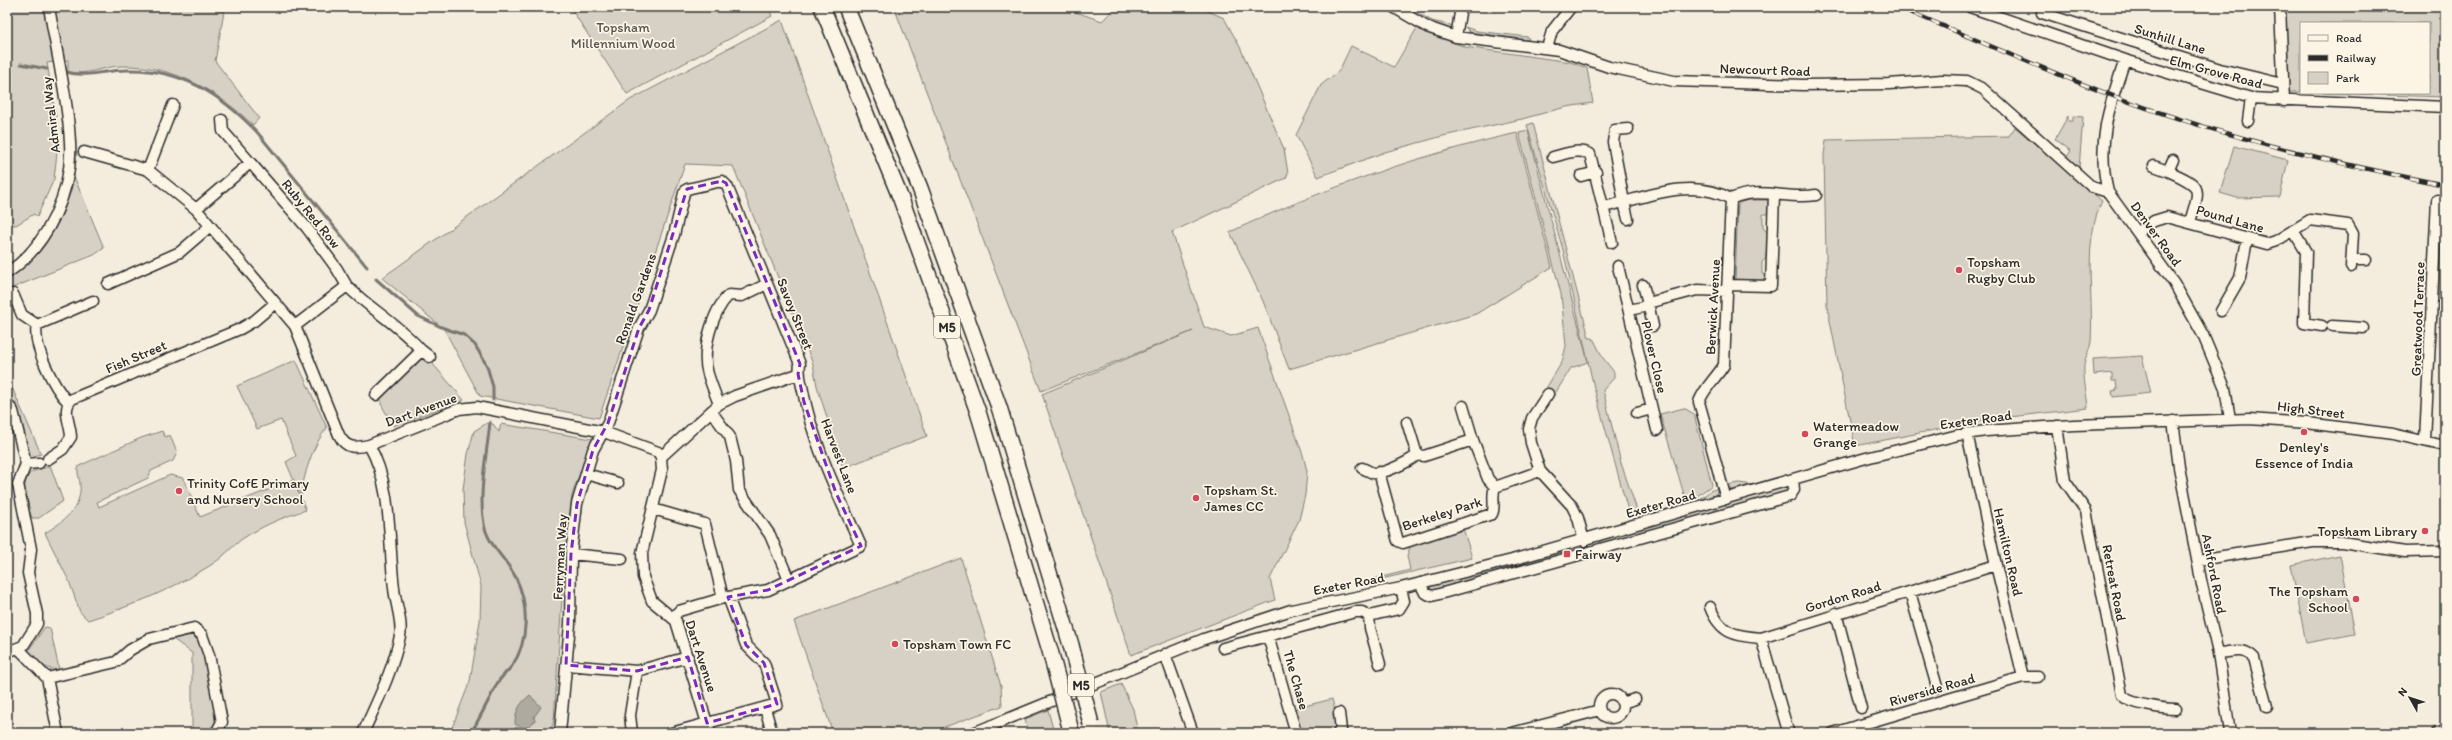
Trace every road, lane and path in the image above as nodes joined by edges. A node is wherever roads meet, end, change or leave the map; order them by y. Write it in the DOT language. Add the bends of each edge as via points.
graph roads {
  1 [pos="49,7"];
  2 [pos="822,7"];
  3 [pos="846,7"];
  4 [pos="1393,7"];
  5 [pos="1461,7"];
  6 [pos="1571,7"];
  7 [pos="1970,7"];
  8 [pos="2280,7"];
  9 [pos="2042,13"];
  10 [pos="1456,37"];
  11 [pos="1547,48"];
  12 [pos="2125,60"];
  13 [pos="2283,84"];
  14 [pos="2251,98"];
  15 [pos="2284,101"];
  16 [pos="173,105"];
  17 [pos="2445,108"];
  18 [pos="222,120"];
  19 [pos="2248,121"];
  20 [pos="1628,129"];
  21 [pos="84,152"];
  22 [pos="1553,157"];
  23 [pos="2173,160"];
  24 [pos="250,163"];
  25 [pos="2154,166"];
  26 [pos="148,170"];
  27 [pos="2168,171"];
  28 [pos="1596,172"];
  29 [pos="1581,176"];
  30 [pos="701,187"];
  31 [pos="2108,192"];
  32 [pos="1774,194"];
  33 [pos="1816,195"];
  34 [pos="1731,199"];
  35 [pos="2438,200"];
  36 [pos="1624,202"];
  37 [pos="1604,207"];
  38 [pos="196,209"];
  39 [pos="1628,219"];
  40 [pos="2190,222"];
  41 [pos="209,227"];
  42 [pos="2293,230"];
  43 [pos="2138,232"];
  44 [pos="2247,240"];
  45 [pos="1612,243"];
  46 [pos="2366,260"];
  47 [pos="1618,266"];
  48 [pos="7,273"];
  49 [pos="108,284"];
  50 [pos="767,284"];
  51 [pos="1643,284"];
  52 [pos="347,286"];
  53 [pos="1728,288"];
  54 [pos="13,294"];
  55 [pos="93,301"];
  56 [pos="1648,303"];
  57 [pos="274,304"];
  58 [pos="1629,310"];
  59 [pos="2221,311"];
  60 [pos="37,326"];
  61 [pos="295,326"];
  62 [pos="1653,326"];
  63 [pos="2363,328"];
  64 [pos="421,350"];
  65 [pos="430,357"];
  66 [pos="798,374"];
  67 [pos="1548,394"];
  68 [pos="376,395"];
  69 [pos="68,402"];
  70 [pos="7,404"];
  71 [pos="719,404"];
  72 [pos="1463,406"];
  73 [pos="1652,410"];
  74 [pos="711,411"];
  75 [pos="1637,413"];
  76 [pos="2230,419"];
  77 [pos="2173,421"];
  78 [pos="1407,422"];
  79 [pos="2057,426"];
  80 [pos="1657,430"];
  81 [pos="604,432"];
  82 [pos="1967,434"];
  83 [pos="1473,440"];
  84 [pos="2425,440"];
  85 [pos="369,445"];
  86 [pos="2445,446"];
  87 [pos="1417,455"];
  88 [pos="661,457"];
  89 [pos="26,464"];
  90 [pos="1362,468"];
  91 [pos="1540,471"];
  92 [pos="1379,472"];
  93 [pos="586,474"];
  94 [pos="1793,479"];
  95 [pos="618,483"];
  96 [pos="1495,487"];
  97 [pos="1726,500"];
  98 [pos="653,509"];
  99 [pos="1584,541"];
  100 [pos="2445,551"];
  101 [pos="571,554"];
  102 [pos="622,559"];
  103 [pos="2198,560"];
  104 [pos="1996,565"];
  105 [pos="789,580"];
  106 [pos="1420,583"];
  107 [pos="1401,588"];
  108 [pos="1910,592"];
  109 [pos="725,598"];
  110 [pos="1710,607"];
  111 [pos="1836,613"];
  112 [pos="1369,616"];
  113 [pos="673,617"];
  114 [pos="1268,636"];
  115 [pos="1761,638"];
  116 [pos="1223,648"];
  117 [pos="19,649"];
  118 [pos="7,652"];
  119 [pos="2218,653"];
  120 [pos="1165,654"];
  121 [pos="688,657"];
  122 [pos="1380,664"];
  123 [pos="566,665"];
  124 [pos="637,671"];
  125 [pos="2023,677"];
  126 [pos="2038,677"];
  127 [pos="47,678"];
  128 [pos="1937,687"];
  129 [pos="1635,699"];
  130 [pos="1622,703"];
  131 [pos="2267,707"];
  132 [pos="765,708"];
  133 [pos="1861,708"];
  134 [pos="2176,709"];
  135 [pos="1600,710"];
  136 [pos="1339,713"];
  137 [pos="708,728"];
  138 [pos="1092,729"];
  139 [pos="1788,731"];
  140 [pos="2445,731"];
  141 [pos="1071,732"];
  142 [pos="1342,732"];
  143 [pos="58,733"];
  144 [pos="216,733"];
  145 [pos="363,733"];
  146 [pos="560,733"];
  147 [pos="632,733"];
  148 [pos="671,733"];
  149 [pos="772,733"];
  150 [pos="973,733"];
  151 [pos="1193,733"];
  152 [pos="1296,733"];
  153 [pos="1512,733"];
  154 [pos="1833,733"];
  155 [pos="2230,733"];
  156 [pos="2437,733"];
  1 -- 48 [label="street, Admiral Way" via="70,142 64,189 42,239 22,262"];
  2 -- 141 [label="highway, M5, bridge" via="901,199 975,405 1051,654"];
  3 -- 138 [label="highway, M5, bridge" via="920,188 998,407 1071,645"];
  4 -- 10 [label="street, Newcourt Road" via="1426,27"];
  5 -- 10 [label="street"];
  6 -- 11 [label="street" via="1552,31"];
  7 -- 12 [label="street, Elm Grove Road"];
  8 -- 13 [label="street"];
  9 -- 13 [label="street, Sunhill Lane" via="2220,69"];
  10 -- 11 [label="street, Newcourt Road"];
  11 -- 31 [label="street, Newcourt Road" via="1632,73 1674,81 1803,85 1967,81 1983,89 2092,187"];
  12 -- 14 [label="street, Elm Grove Road"];
  12 -- 31 [label="street" via="2105,122 2103,149"];
  13 -- 15 [label="street"];
  14 -- 15 [label="street, Elm Grove Road"];
  14 -- 19 [label="street"];
  15 -- 17 [label="street, Elm Grove Road"];
  16 -- 26 [label="street"];
  18 -- 24 [label="street, Ruby Red Row" via="223,131"];
  20 -- 36 [label="street" via="1615,130 1613,142"];
  21 -- 26 [label="street, Dart Avenue"];
  22 -- 28 [label="street" via="1585,151 1592,159"];
  23 -- 27 [label="street"];
  24 -- 38 [label="street"];
  24 -- 52 [label="street, Ruby Red Row" via="307,228"];
  25 -- 27 [label="street"];
  26 -- 38 [label="street, Dart Avenue"];
  27 -- 40 [label="street" via="2191,181 2197,188"];
  28 -- 29 [label="street"];
  28 -- 37 [label="street"];
  30 -- 50 [label="street, Savoy Street" via="722,181 726,183"];
  30 -- 81 [label="street, Ronald Gardens" via="686,189 684,194 676,229 649,310 639,328"];
  31 -- 43 [label="street, Denver Road"];
  32 -- 33 [label="street" via="1807,197"];
  32 -- 34 [label="street" via="1754,193"];
  32 -- 53 [label="street, Plover Close" via="1771,286"];
  34 -- 36 [label="street" via="1698,188 1674,189"];
  34 -- 53 [label="street, Berwick Avenue"];
  35 -- 84 [label="street, Greatwood Terrace"];
  36 -- 37 [label="street"];
  36 -- 39 [label="street"];
  37 -- 45 [label="street"];
  38 -- 41 [label="street, Dart Avenue"];
  40 -- 43 [label="street, Pound Lane" via="2162,218"];
  40 -- 44 [label="street, Pound Lane"];
  41 -- 49 [label="street" via="180,252"];
  41 -- 57 [label="street, Dart Avenue"];
  42 -- 44 [label="street, Pound Lane" via="2271,244"];
  42 -- 46 [label="street, Pound Lane" via="2310,220 2345,224 2353,234 2352,264"];
  42 -- 63 [label="street" via="2306,252 2304,323"];
  43 -- 76 [label="street, Denver Road" via="2174,283 2203,335 2226,388"];
  44 -- 59 [label="street" via="2240,278"];
  47 -- 58 [label="street, Plover Close"];
  50 -- 66 [label="street, Savoy Street" via="800,364"];
  50 -- 71 [label="street" via="742,296 729,295 716,311 709,335 708,374"];
  51 -- 56 [label="street"];
  52 -- 61 [label="street"];
  52 -- 64 [label="street, Ruby Red Row" via="365,304 404,331"];
  53 -- 56 [label="street, Plover Close" via="1697,290"];
  53 -- 97 [label="street, Berwick Avenue" via="1724,365 1699,402"];
  54 -- 60 [label="street" via="22,315"];
  55 -- 60 [label="street"];
  56 -- 58 [label="street, Plover Close" via="1643,307"];
  56 -- 62 [label="street"];
  57 -- 61 [label="street, Dart Avenue"];
  57 -- 69 [label="street, Fish Street" via="240,329"];
  58 -- 73 [label="street, Plover Close"];
  60 -- 69 [label="street" via="38,347 59,393"];
  61 -- 85 [label="street, Dart Avenue" via="341,440 354,448"];
  64 -- 65 [label="street, Ruby Red Row"];
  64 -- 68 [label="street"];
  66 -- 71 [label="street"];
  66 -- 105 [label="street, Harvest Lane" via="804,402 836,493 861,546"];
  67 -- 91 [label="street" via="1532,418 1529,429"];
  69 -- 89 [label="street" via="66,410 71,437 63,449 44,461"];
  70 -- 89 [label="street" via="13,411"];
  71 -- 74 [label="street"];
  72 -- 83 [label="street, Berkeley Park"];
  73 -- 75 [label="street, Plover Close"];
  73 -- 80 [label="street, Plover Close"];
  74 -- 88 [label="street"];
  74 -- 105 [label="street" via="730,437 739,490 770,535"];
  76 -- 77 [label="street, High Street"];
  76 -- 84 [label="street, High Street" via="2307,423"];
  77 -- 79 [label="street, Exeter Road"];
  77 -- 103 [label="street, Ashford Road" via="2179,467"];
  78 -- 87 [label="street"];
  79 -- 82 [label="street, Exeter Road"];
  79 -- 134 [label="street, Retreat Road" via="2065,481 2086,511 2122,695 2126,699 2149,705"];
  81 -- 85 [label="street, Dart Avenue" via="477,407 459,409"];
  81 -- 88 [label="street, Dart Avenue" via="651,448"];
  81 -- 93 [label="street, Ferryman Way" via="594,450"];
  82 -- 94 [label="street, Exeter Road"];
  82 -- 104 [label="street, Hamilton Road"];
  83 -- 87 [label="street" via="1424,456"];
  83 -- 96 [label="street, Berkeley Park" via="1488,479"];
  84 -- 86 [label="street, High Street"];
  85 -- 145 [label="street" via="376,457 389,513 390,556 400,634 393,662"];
  87 -- 92 [label="street" via="1410,461"];
  88 -- 98 [label="street, Dart Avenue" via="662,470"];
  89 -- 117 [label="street" via="18,484 31,549 28,582 38,618 34,629"];
  90 -- 92 [label="street" via="1373,473"];
  91 -- 96 [label="street, Berkeley Park"];
  91 -- 99 [label="street" via="1572,506"];
  92 -- 96 [label="street, Berkeley Park" via="1398,541 1403,543 1492,514 1492,494"];
  93 -- 95 [label="street"];
  93 -- 101 [label="street, Ferryman Way" via="577,504"];
  94 -- 97 [label="street, Exeter Road"];
  94 -- 106 [label="street" via="1795,488 1790,496 1682,527 1432,596 1424,593"];
  97 -- 99 [label="street, Exeter Road"];
  98 -- 109 [label="street" via="705,524"];
  98 -- 113 [label="street, Dart Avenue" via="642,553 644,577 652,602"];
  99 -- 106 [label="street, Exeter Road"];
  100 -- 103 [label="street" via="2406,552 2342,542 2313,542"];
  101 -- 102 [label="street"];
  101 -- 123 [label="street, Ferryman Way" via="571,618"];
  103 -- 119 [label="street, Ashford Road" via="2208,618"];
  104 -- 108 [label="street, Gordon Road"];
  104 -- 125 [label="street, Hamilton Road"];
  105 -- 109 [label="street" via="768,590"];
  106 -- 107 [label="street, Exeter Road"];
  107 -- 112 [label="street, The Chase" via="1404,601 1400,607"];
  107 -- 120 [label="street, Exeter Road" via="1291,610"];
  108 -- 111 [label="street, Gordon Road"];
  108 -- 128 [label="street"];
  109 -- 113 [label="street" via="679,611"];
  109 -- 132 [label="street" via="746,645 764,663 777,704"];
  110 -- 115 [label="street" via="1718,625 1725,630"];
  111 -- 115 [label="street, Gordon Road"];
  111 -- 133 [label="street"];
  112 -- 114 [label="street, The Chase" via="1362,612 1354,612"];
  112 -- 122 [label="street"];
  113 -- 121 [label="street, Dart Avenue"];
  114 -- 116 [label="street, The Chase"];
  114 -- 152 [label="street, The Chase"];
  115 -- 139 [label="street"];
  117 -- 118 [label="street"];
  117 -- 127 [label="street"];
  119 -- 131 [label="street" via="2240,650 2254,658"];
  119 -- 155 [label="street, Ashford Road"];
  120 -- 150 [label="street, Exeter Road"];
  120 -- 151 [label="street"];
  121 -- 124 [label="street"];
  121 -- 137 [label="street, Dart Avenue"];
  123 -- 124 [label="street"];
  123 -- 146 [label="street, Ferryman Way"];
  124 -- 147 [label="street" via="630,715"];
  125 -- 126 [label="street, Riverside Road"];
  125 -- 154 [label="street, Riverside Road"];
  127 -- 143 [label="street"];
  127 -- 144 [label="street" via="116,662 149,639 194,628 202,635 209,655 222,722"];
  129 -- 130 [label="street"];
  130 -- 135 [label="street" via="1620,713 1614,717 1604,716"];
  130 -- 135 [label="street" via="1613,695 1605,696 1600,702"];
  132 -- 137 [label="street"];
  132 -- 149 [label="street"];
  135 -- 153 [label="street"];
  136 -- 142 [label="street"];
  137 -- 148 [label="street"];
  140 -- 156 [label="street"];
}
